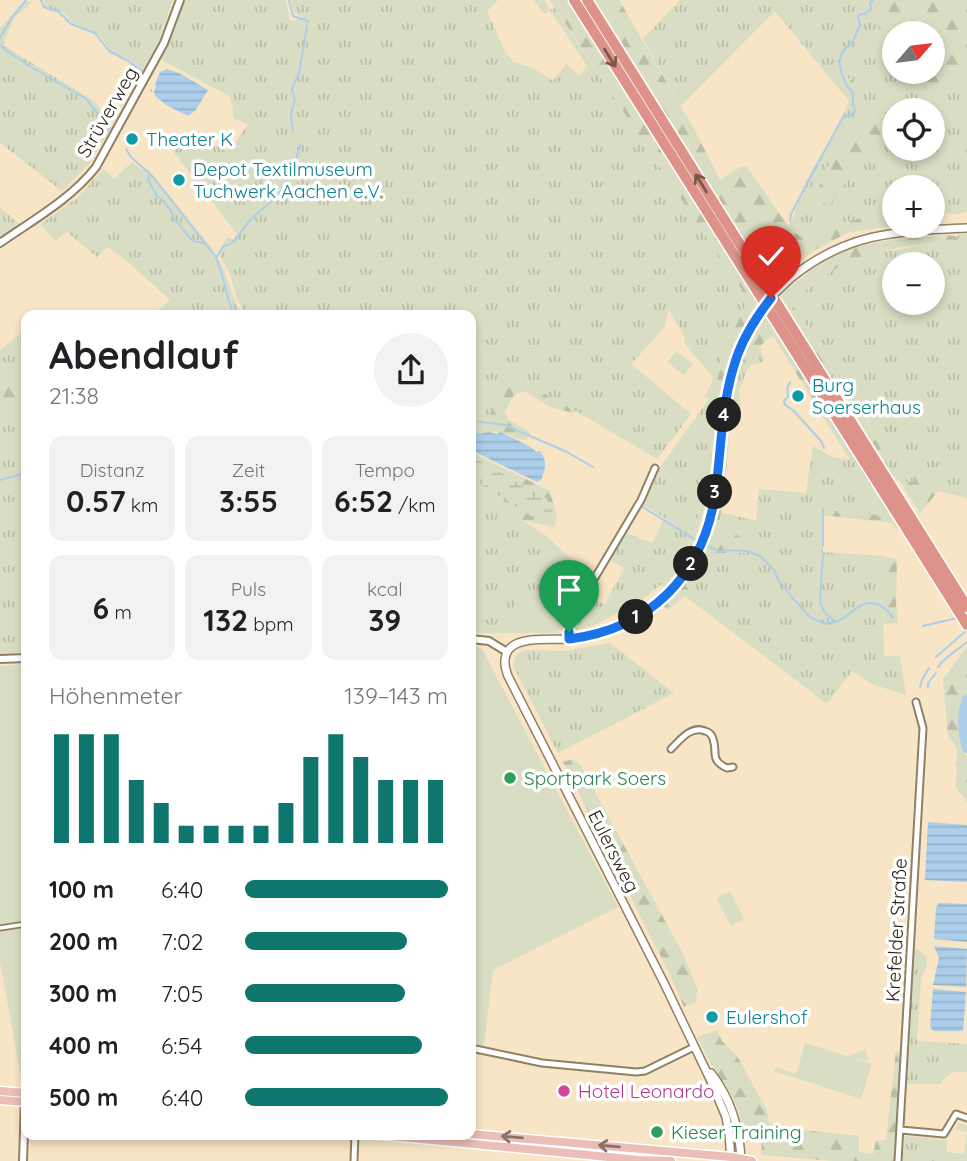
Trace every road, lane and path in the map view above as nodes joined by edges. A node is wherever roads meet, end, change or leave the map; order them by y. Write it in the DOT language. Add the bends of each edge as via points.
graph roads {
  1 [pos="180,0"];
  2 [pos="574,0"];
  3 [pos="587,0"];
  4 [pos="967,228"];
  5 [pos="0,243"];
  6 [pos="655,468"];
  7 [pos="909,523"];
  8 [pos="967,607"];
  9 [pos="967,625"];
  10 [pos="569,639"];
  11 [pos="476,640"];
  12 [pos="507,652"];
  13 [pos="21,658"];
  14 [pos="0,659"];
  15 [pos="916,702"];
  16 [pos="671,749"];
  17 [pos="733,766"];
  18 [pos="21,925"];
  19 [pos="0,928"];
  20 [pos="694,1047"];
  21 [pos="476,1049"];
  22 [pos="702,1062"];
  23 [pos="0,1091"];
  24 [pos="21,1093"];
  25 [pos="0,1100"];
  26 [pos="21,1102"];
  27 [pos="967,1118"];
  28 [pos="901,1130"];
  29 [pos="476,1134"];
  30 [pos="24,1140"];
  31 [pos="355,1140"];
  32 [pos="432,1140"];
  33 [pos="731,1159"];
  34 [pos="741,1160"];
  35 [pos="23,1161"];
  36 [pos="354,1161"];
  37 [pos="671,1161"];
  38 [pos="752,1161"];
  39 [pos="898,1161"];
  1 -- 5 [label="street, Strüverweg" via="164,43 96,167 78,187"];
  2 -- 7 [label="highway, one-way"];
  7 -- 3 [label="highway, one-way"];
  4 -- 10 [label="main road, bridge" via="862,239 820,257 771,298 739,350 728,385 714,498 703,541 688,568 645,612 594,635"];
  6 -- 10 [label="street" via="571,618"];
  7 -- 8 [label="highway"];
  7 -- 9 [label="highway"];
  10 -- 12 [label="main road" via="523,641"];
  11 -- 12 [label="street" via="489,641"];
  12 -- 20 [label="main road, Eulersweg" via="508,676"];
  13 -- 14 [label="street"];
  15 -- 28 [label="street, Krefelder Straße" via="923,728"];
  16 -- 17 [label="street" via="689,732 702,730 714,740 718,762"];
  18 -- 19 [label="street"];
  20 -- 21 [label="street" via="636,1072 542,1063"];
  20 -- 22 [label="main road, Eulersweg"];
  22 -- 33 [label="main road, Eulersweg" via="726,1117"];
  22 -- 34 [label="main road, Eulersweg" via="730,1105"];
  23 -- 24 [label="main road"];
  25 -- 26 [label="main road"];
  27 -- 28 [label="street" via="956,1114 944,1134"];
  28 -- 39 [label="street, Krefelder Straße"];
  33 -- 29 [label="main road, one-way"];
  30 -- 35 [label="street"];
  31 -- 36 [label="street"];
  32 -- 37 [label="main road"];
  33 -- 34 [label="main road"];
  34 -- 38 [label="main road"];
}
